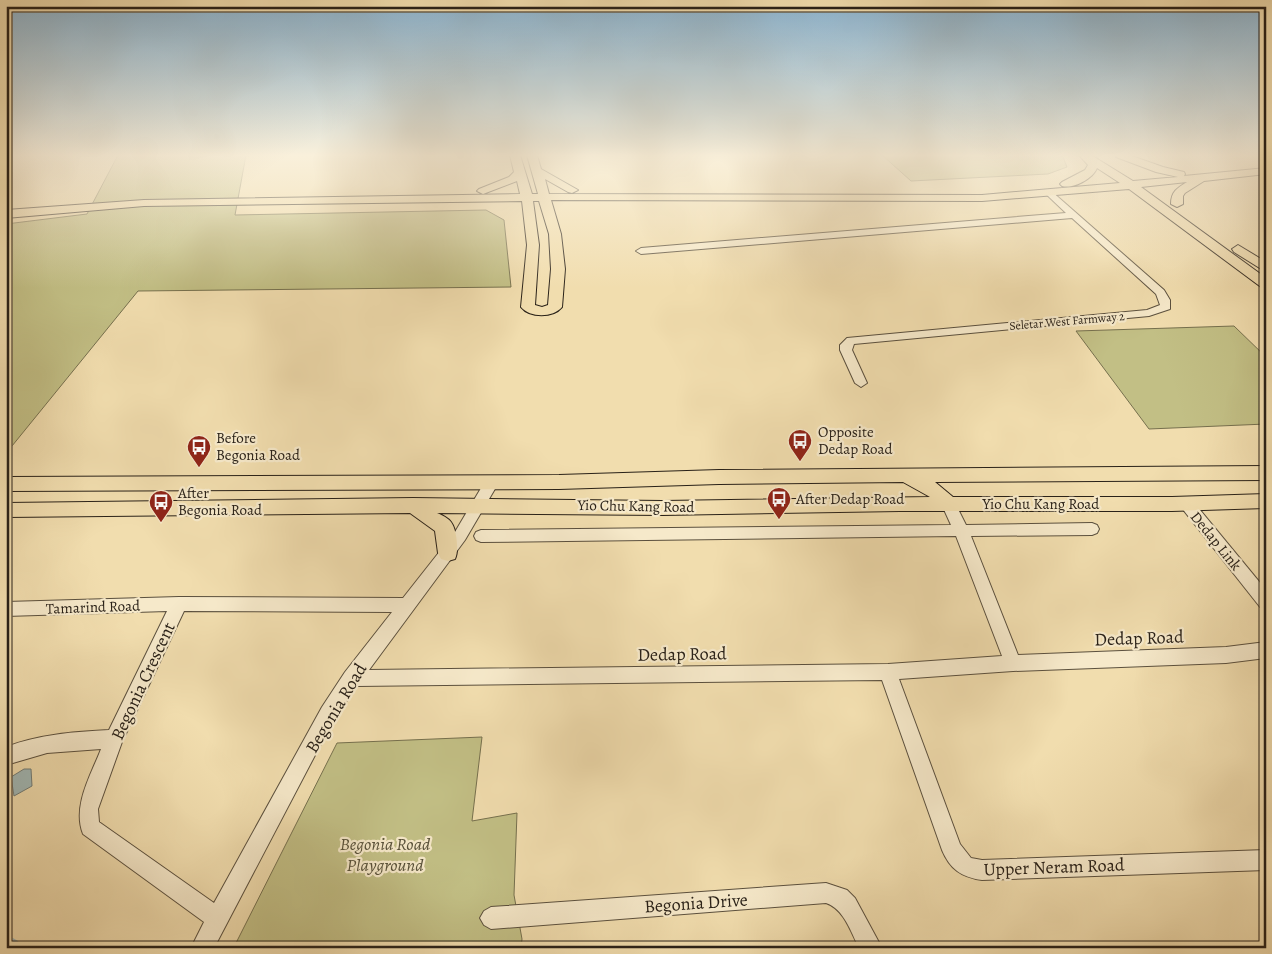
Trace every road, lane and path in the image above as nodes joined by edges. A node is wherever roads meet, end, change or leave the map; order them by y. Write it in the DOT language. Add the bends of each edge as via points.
graph roads {
  1 [pos="61,200"];
  2 [pos="276,200"];
  3 [pos="496,200"];
  4 [pos="527,200"];
  5 [pos="547,200"];
  6 [pos="595,200"];
  7 [pos="1057,200"];
  8 [pos="1140,200"];
  9 [pos="1161,200"];
  10 [pos="1176,200"];
  11 [pos="6,205"];
  12 [pos="1175,209"];
  13 [pos="6,214"];
  14 [pos="559,215"];
  15 [pos="1074,215"];
  16 [pos="531,224"];
  17 [pos="641,251"];
  18 [pos="1266,268"];
  19 [pos="1266,284"];
  20 [pos="861,383"];
  21 [pos="1266,473"];
  22 [pos="972,474"];
  23 [pos="902,476"];
  24 [pos="492,482"];
  25 [pos="6,484"];
  26 [pos="1266,501"];
  27 [pos="948,503"];
  28 [pos="1186,503"];
  29 [pos="413,505"];
  30 [pos="479,505"];
  31 [pos="6,510"];
  32 [pos="1092,529"];
  33 [pos="961,530"];
  34 [pos="481,536"];
  35 [pos="448,553"];
  36 [pos="1265,600"];
  37 [pos="179,604"];
  38 [pos="408,605"];
  39 [pos="6,609"];
  40 [pos="1266,650"];
  41 [pos="1013,663"];
  42 [pos="888,672"];
  43 [pos="351,678"];
  44 [pos="114,739"];
  45 [pos="6,756"];
  46 [pos="1266,860"];
  47 [pos="217,918"];
  48 [pos="491,918"];
  49 [pos="202,948"];
  50 [pos="871,948"];
  1 -- 11 [label="main road"];
  2 -- 13 [label="main road" via="144,203"];
  3 -- 16 [label="main road" via="519,211"];
  4 -- 16 [label="main road"];
  5 -- 14 [label="main road"];
  6 -- 14 [label="main road"];
  7 -- 15 [label="street, Seletar West Farmway 2"];
  8 -- 12 [label="main road"];
  9 -- 12 [label="main road"];
  10 -- 12 [label="main road"];
  12 -- 18 [label="main road"];
  12 -- 19 [label="main road"];
  14 -- 16 [label="main road" via="555,306 546,311 534,311 528,307 533,271"];
  15 -- 17 [label="street"];
  15 -- 20 [label="street, Seletar West Farmway 2" via="1160,292 1166,307 1149,313 852,341 846,345 846,350"];
  21 -- 22 [label="main road, Yio Chu Kang Road"];
  22 -- 23 [label="main road, Yio Chu Kang Road"];
  22 -- 27 [label="main road" via="952,493"];
  23 -- 24 [label="main road, Yio Chu Kang Road"];
  23 -- 27 [label="main road" via="929,487"];
  24 -- 25 [label="main road, Yio Chu Kang Road"];
  24 -- 30 [label="street, Begonia Road"];
  26 -- 28 [label="main road, Yio Chu Kang Road"];
  27 -- 28 [label="main road, Yio Chu Kang Road"];
  27 -- 30 [label="main road, Yio Chu Kang Road" via="663,508"];
  27 -- 33 [label="street"];
  28 -- 36 [label="street, Dedap Link"];
  29 -- 30 [label="main road, Yio Chu Kang Road"];
  29 -- 31 [label="main road, Yio Chu Kang Road"];
  29 -- 35 [label="main road" via="444,527"];
  30 -- 35 [label="street, Begonia Road"];
  32 -- 33 [label="street, Yio Chu Kang Road"];
  33 -- 34 [label="street, Yio Chu Kang Road"];
  33 -- 41 [label="street"];
  35 -- 38 [label="street, Begonia Road"];
  37 -- 38 [label="street, Begonia Crescent"];
  37 -- 39 [label="street, Tamarind Road"];
  37 -- 44 [label="street, Begonia Crescent"];
  38 -- 43 [label="street, Begonia Road"];
  40 -- 41 [label="street, Dedap Road"];
  41 -- 42 [label="street, Dedap Road"];
  42 -- 43 [label="street, Dedap Road"];
  42 -- 46 [label="street, Upper Neram Road" via="952,850 959,863 968,868"];
  43 -- 47 [label="street, Begonia Road" via="328,714"];
  44 -- 45 [label="street" via="51,742"];
  44 -- 47 [label="street, Begonia Crescent" via="88,809 90,827"];
  47 -- 49 [label="street, Begonia Road"];
  48 -- 50 [label="street, Begonia Drive" via="826,893 840,897 848,905"];
}
